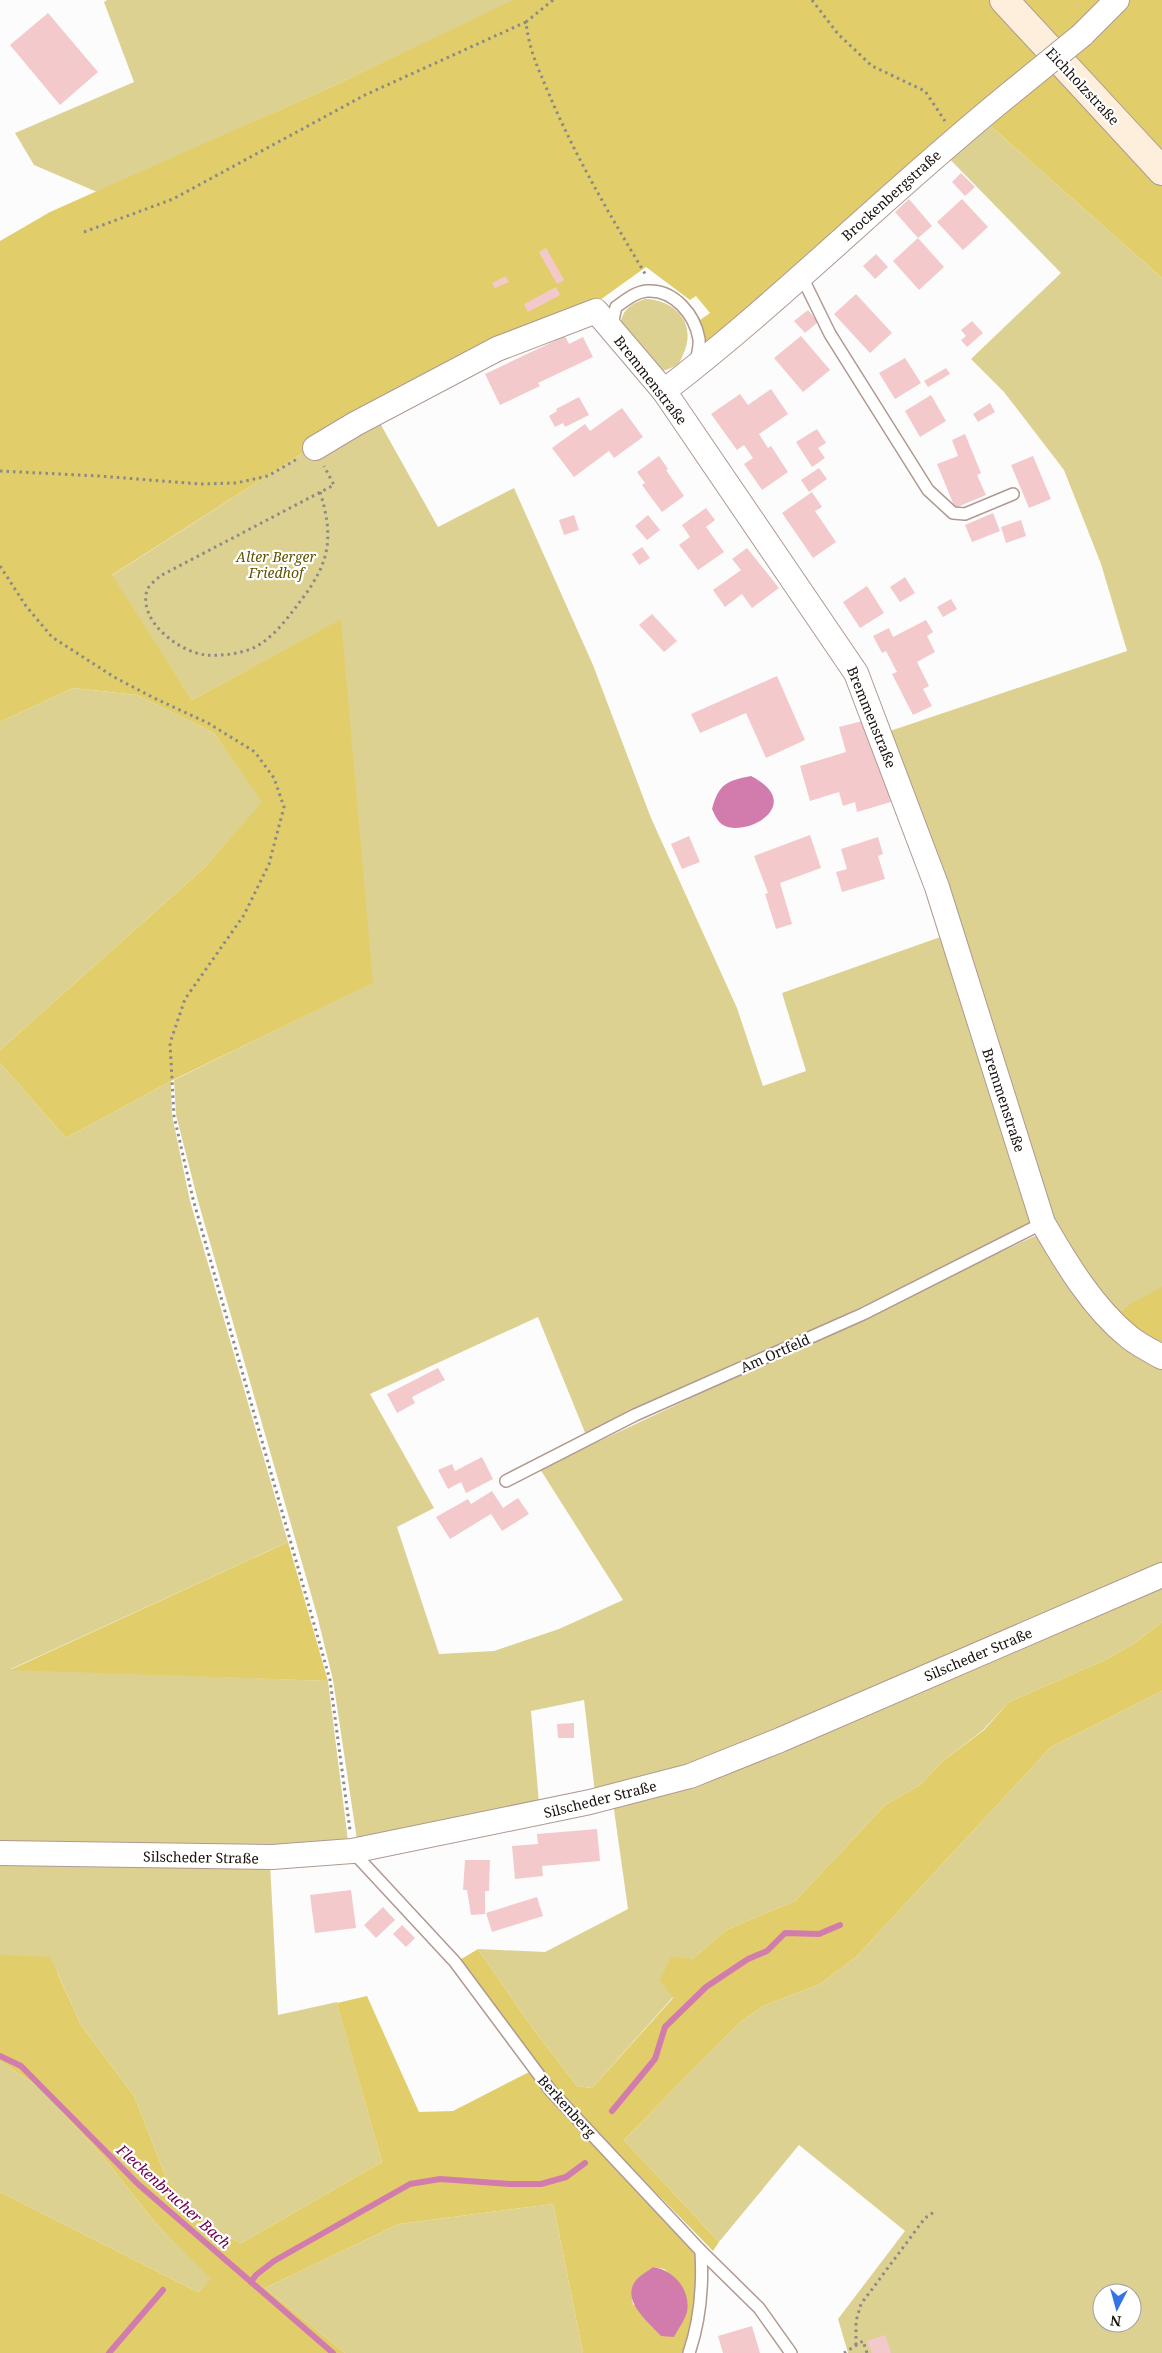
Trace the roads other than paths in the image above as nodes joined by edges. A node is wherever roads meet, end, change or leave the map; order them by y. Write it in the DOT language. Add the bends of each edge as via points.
graph roads {
  1 [pos="1004,0"];
  2 [pos="1117,0"];
  3 [pos="1162,171"];
  4 [pos="801,275"];
  5 [pos="611,328"];
  6 [pos="695,367"];
  7 [pos="664,391"];
  8 [pos="315,448"];
  9 [pos="1013,494"];
  10 [pos="1043,1224"];
  11 [pos="1162,1357"];
  12 [pos="506,1481"];
  13 [pos="1162,1575"];
  14 [pos="352,1851"];
  15 [pos="0,1853"];
  16 [pos="701,2251"];
  17 [pos="689,2353"];
  18 [pos="791,2353"];
  1 -- 3 [label="main road, Eichholzstraße"];
  2 -- 4 [label="street, Brockenbergstraße, bridge" via="1082,35 958,137"];
  4 -- 6 [label="street, Brockenbergstraße"];
  4 -- 9 [label="lane" via="830,334 928,490 953,512 965,514"];
  5 -- 6 [label="lane" via="616,306 632,296 648,291 669,295 689,312 700,340"];
  5 -- 7 [label="street, Bremmenstraße"];
  5 -- 8 [label="street, Bremmenstraße" via="596,311 496,350"];
  6 -- 7 [label="street, Brockenbergstraße"];
  7 -- 10 [label="street, Bremmenstraße" via="856,673 937,887"];
  10 -- 11 [label="street, Bremmenstraße" via="1070,1269 1117,1326 1130,1338"];
  10 -- 12 [label="lane, Am Ortfeld" via="863,1314 635,1415"];
  13 -- 14 [label="street, Silscheder Straße" via="690,1776 590,1802"];
  14 -- 15 [label="street, Silscheder Straße" via="263,1857"];
  14 -- 16 [label="lane, Berkenberg" via="455,1962 551,2091"];
  16 -- 17 [label="lane" via="697,2331"];
  16 -- 18 [label="lane, Berkenberg" via="759,2308"];
}
